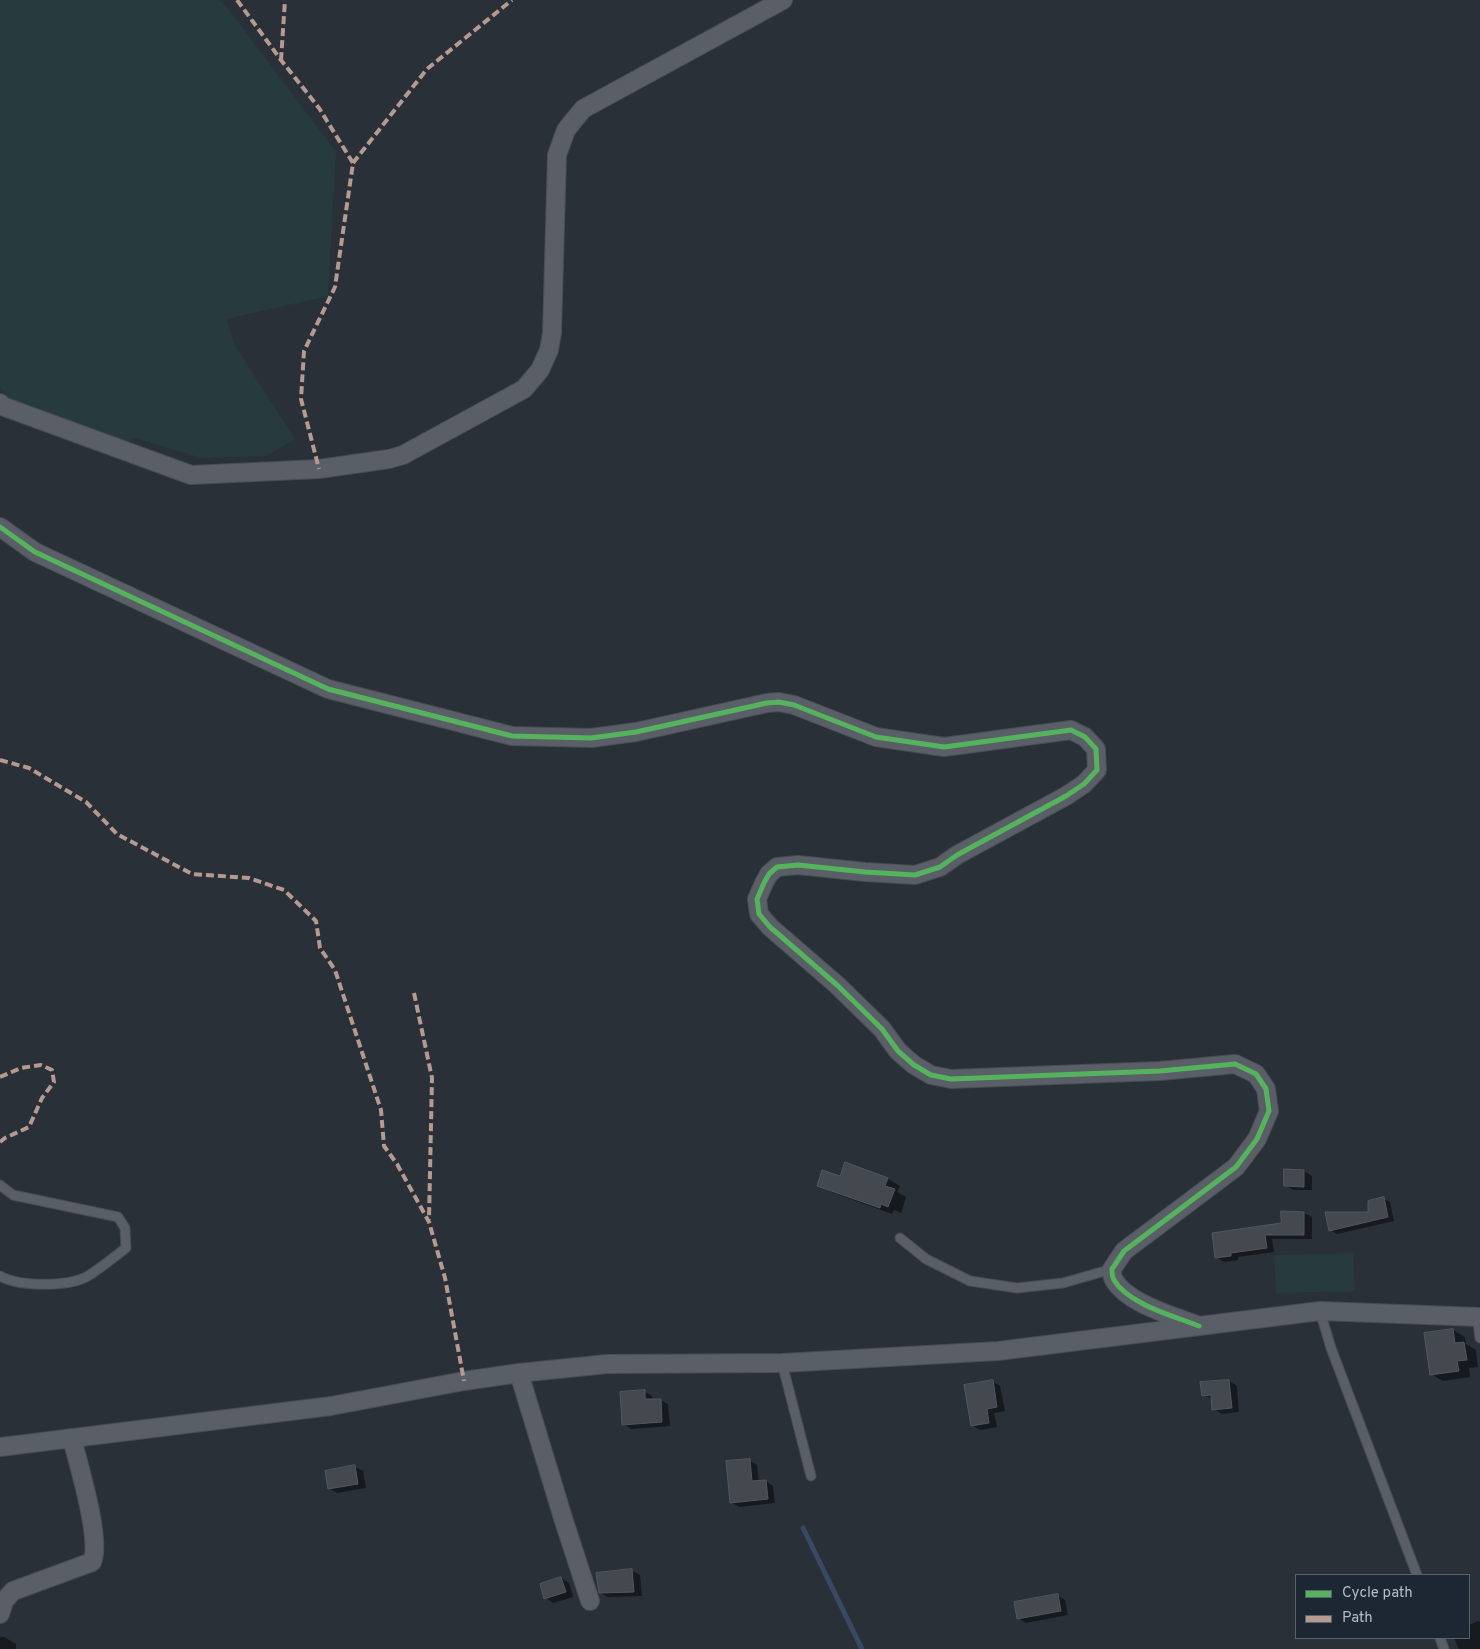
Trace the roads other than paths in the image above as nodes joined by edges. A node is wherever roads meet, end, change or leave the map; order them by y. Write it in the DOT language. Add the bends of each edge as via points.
graph roads {
  1 [pos="783,0"];
  2 [pos="0,403"];
  3 [pos="0,527"];
  4 [pos="0,1185"];
  5 [pos="900,1238"];
  6 [pos="1112,1269"];
  7 [pos="0,1276"];
  8 [pos="1320,1311"];
  9 [pos="1478,1317"];
  10 [pos="1199,1326"];
  11 [pos="1480,1338"];
  12 [pos="782,1363"];
  13 [pos="519,1373"];
  14 [pos="72,1438"];
  15 [pos="0,1447"];
  16 [pos="811,1476"];
  17 [pos="1417,1574"];
  18 [pos="590,1601"];
  19 [pos="0,1614"];
  1 -- 2 [label="street" via="583,109 566,130 557,155 552,333 540,370 524,390 404,455 319,468 191,475"];
  3 -- 6 [label="street" via="34,552 328,689 512,736 591,738 636,732 779,702 876,737 944,747 1070,730 1086,737 1096,749 1097,770 1084,784 940,867 915,875 798,865 777,867 769,874 757,898 759,914 770,927 882,1029 898,1051 932,1075 951,1079 1160,1071 1235,1064 1256,1074 1266,1089 1269,1111 1252,1146 1236,1167 1124,1251"];
  4 -- 7 [label="lane" via="13,1195 118,1217 125,1228 126,1248 87,1277 54,1284 8,1280"];
  5 -- 6 [label="lane" via="926,1259 970,1281 1017,1288 1063,1283"];
  6 -- 10 [label="street" via="1113,1279 1125,1292"];
  8 -- 9 [label="street"];
  8 -- 10 [label="street"];
  8 -- 17 [label="lane"];
  9 -- 11 [label="lane"];
  10 -- 12 [label="street" via="998,1351"];
  12 -- 13 [label="street" via="607,1364"];
  12 -- 16 [label="lane"];
  13 -- 14 [label="street" via="331,1406"];
  13 -- 18 [label="street"];
  14 -- 15 [label="street"];
  14 -- 19 [label="street" via="94,1534 95,1556 92,1562 13,1591 4,1601"];
}
